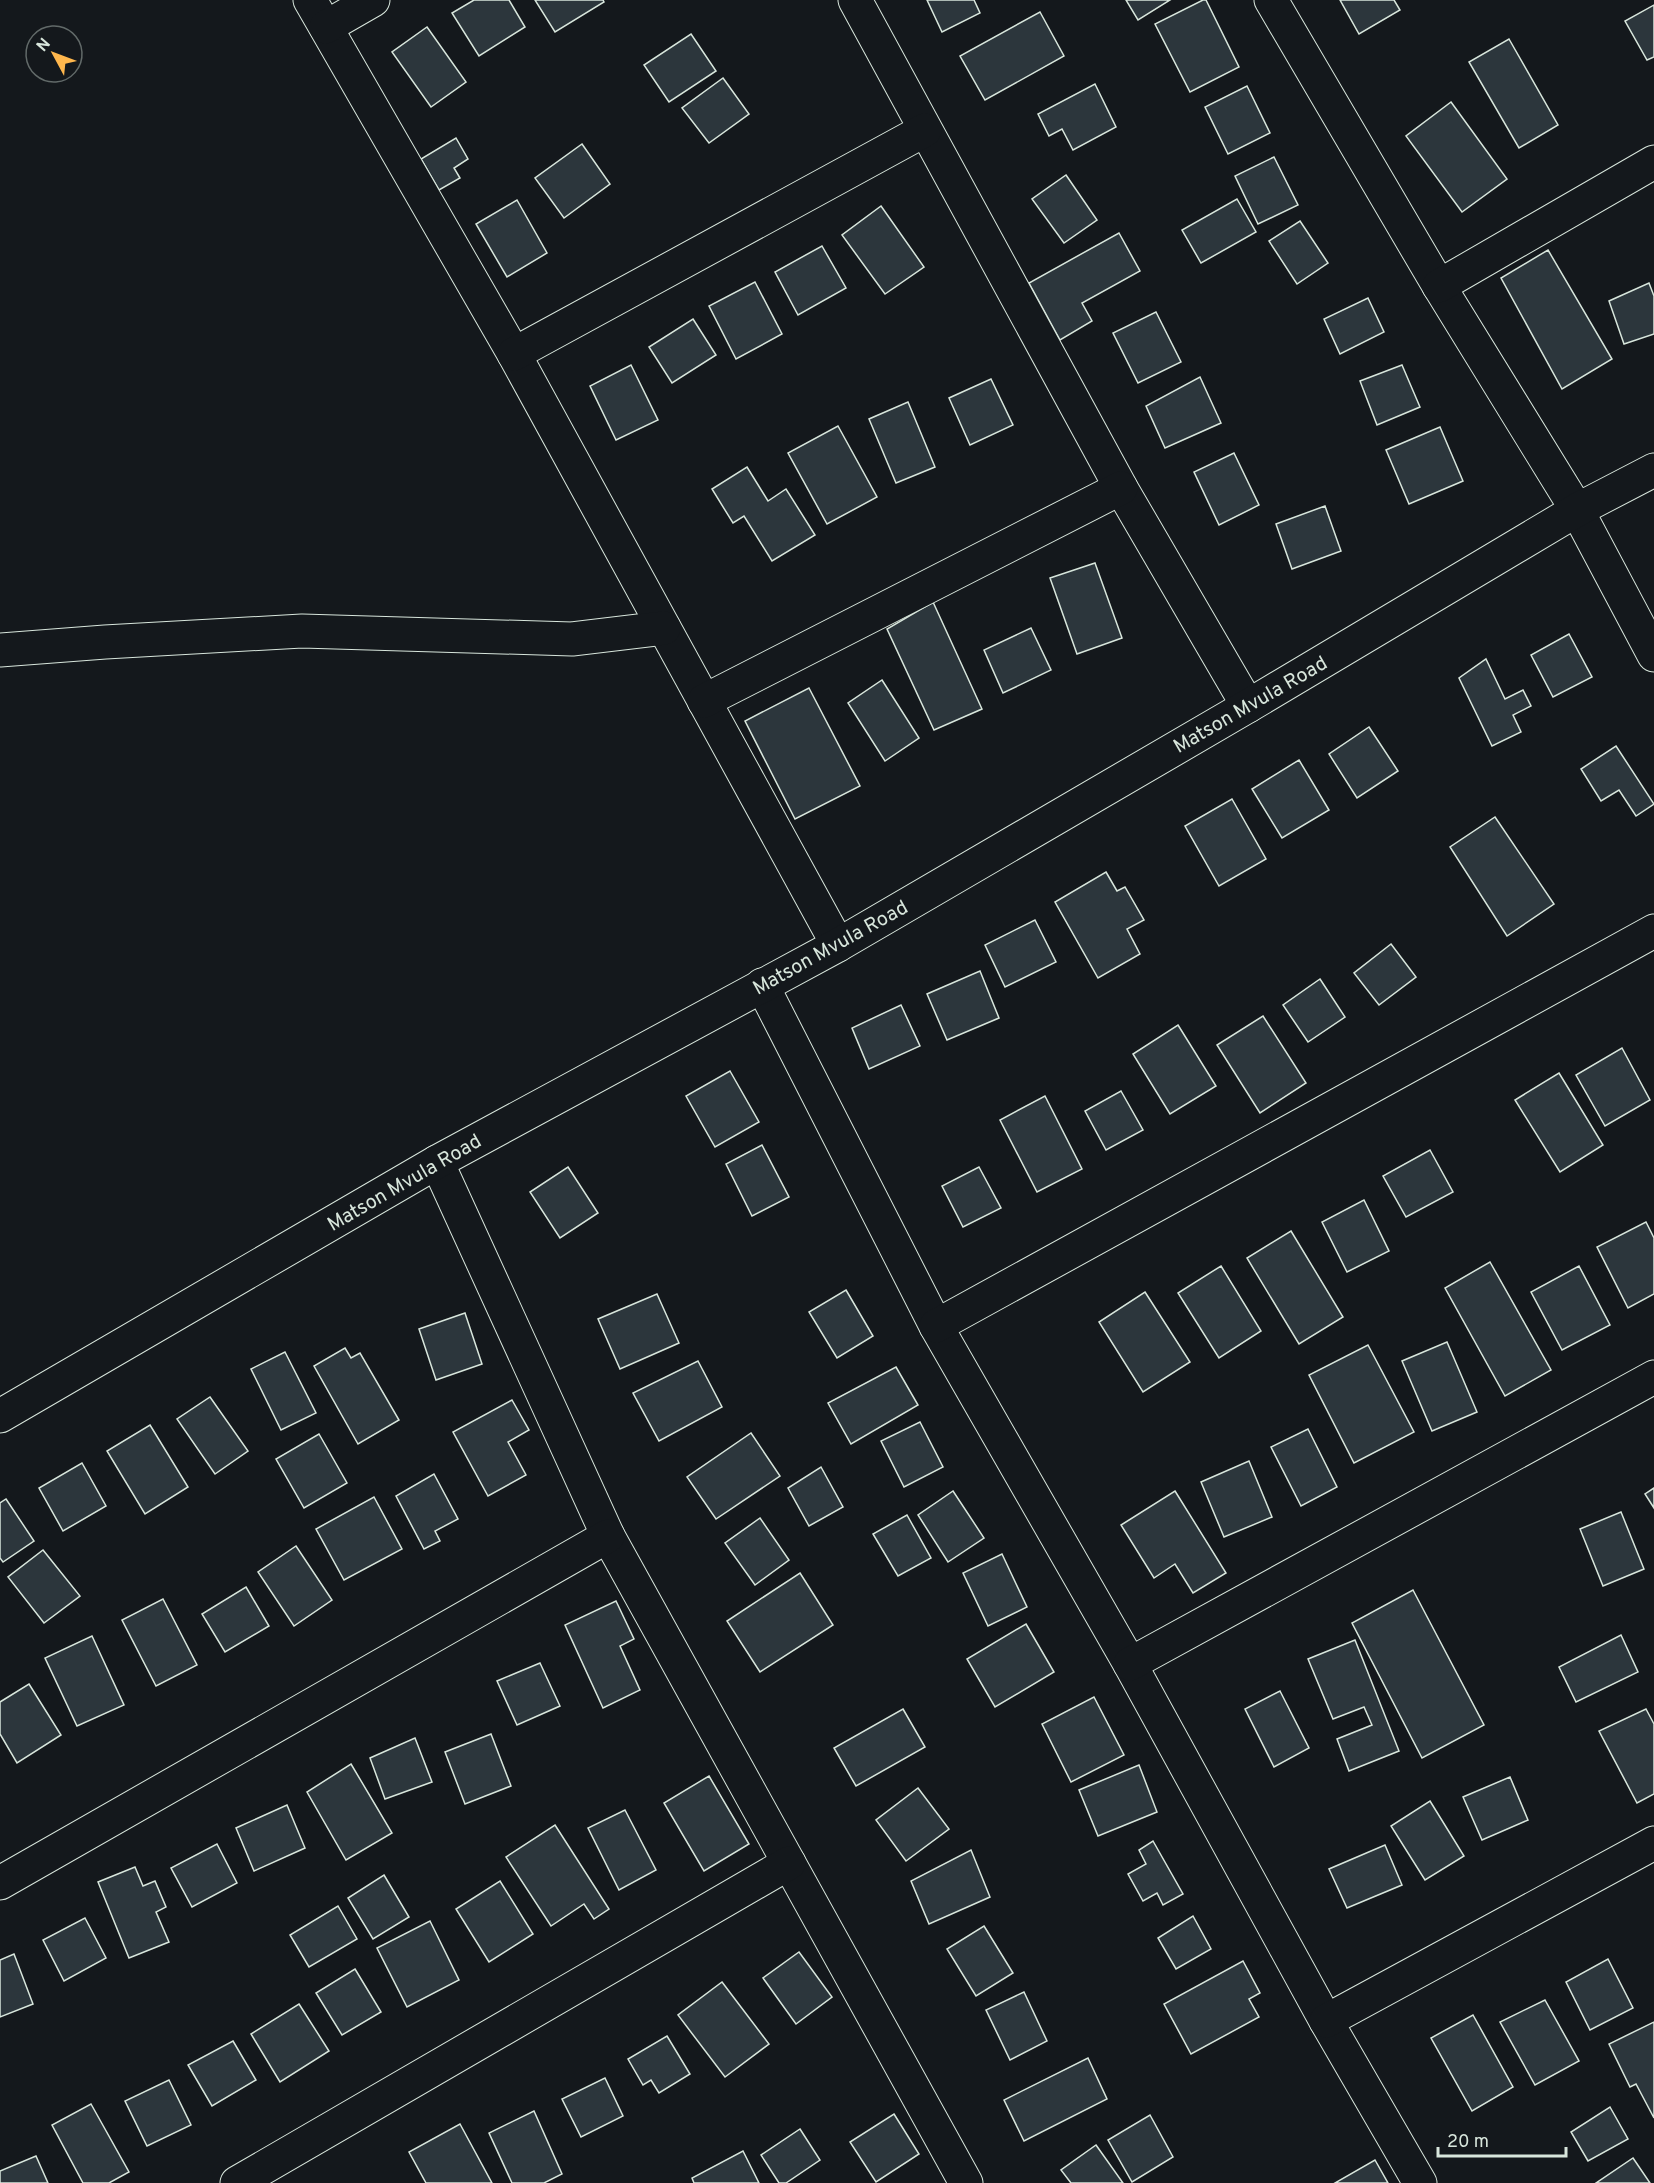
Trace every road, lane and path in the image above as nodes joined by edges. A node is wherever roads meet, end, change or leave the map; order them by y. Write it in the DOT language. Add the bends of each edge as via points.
graph roads {
  1 [pos="373,0"];
  2 [pos="855,0"];
  3 [pos="1271,0"];
  4 [pos="318,13"];
  5 [pos="925,130"];
  6 [pos="1654,162"];
  7 [pos="1439,286"];
  8 [pos="514,354"];
  9 [pos="1654,470"];
  10 [pos="1121,488"];
  11 [pos="1577,510"];
  12 [pos="664,628"];
  13 [pos="0,650"];
  14 [pos="1653,650"];
  15 [pos="704,700"];
  16 [pos="1248,706"];
  17 [pos="1654,931"];
  18 [pos="838,945"];
  19 [pos="762,985"];
  20 [pos="437,1162"];
  21 [pos="936,1326"];
  22 [pos="1654,1377"];
  23 [pos="0,1416"];
  24 [pos="608,1536"];
  25 [pos="1130,1664"];
  26 [pos="1654,1843"];
  27 [pos="789,1863"];
  28 [pos="0,1883"];
  29 [pos="1326,2021"];
  30 [pos="237,2183"];
  31 [pos="966,2183"];
  32 [pos="1420,2183"];
  1 -- 4 [label="street"];
  2 -- 5 [label="street"];
  3 -- 7 [label="street"];
  4 -- 8 [label="street"];
  5 -- 8 [label="street"];
  5 -- 10 [label="street"];
  6 -- 7 [label="street"];
  7 -- 11 [label="street"];
  8 -- 12 [label="street"];
  9 -- 11 [label="street, Matson Mvula Road"];
  10 -- 15 [label="street"];
  10 -- 16 [label="street"];
  11 -- 14 [label="street"];
  11 -- 16 [label="street, Matson Mvula Road"];
  12 -- 13 [label="street" via="572,639 302,632"];
  12 -- 15 [label="street"];
  15 -- 18 [label="street"];
  16 -- 18 [label="street, Matson Mvula Road"];
  17 -- 21 [label="street"];
  18 -- 19 [label="street, Matson Mvula Road"];
  19 -- 20 [label="street, Matson Mvula Road"];
  19 -- 21 [label="street"];
  20 -- 23 [label="street, Matson Mvula Road"];
  20 -- 24 [label="street"];
  21 -- 25 [label="street"];
  22 -- 25 [label="street"];
  24 -- 27 [label="street"];
  24 -- 28 [label="street"];
  25 -- 29 [label="street"];
  26 -- 29 [label="street"];
  27 -- 30 [label="street"];
  27 -- 31 [label="street"];
  29 -- 32 [label="street"];
}
